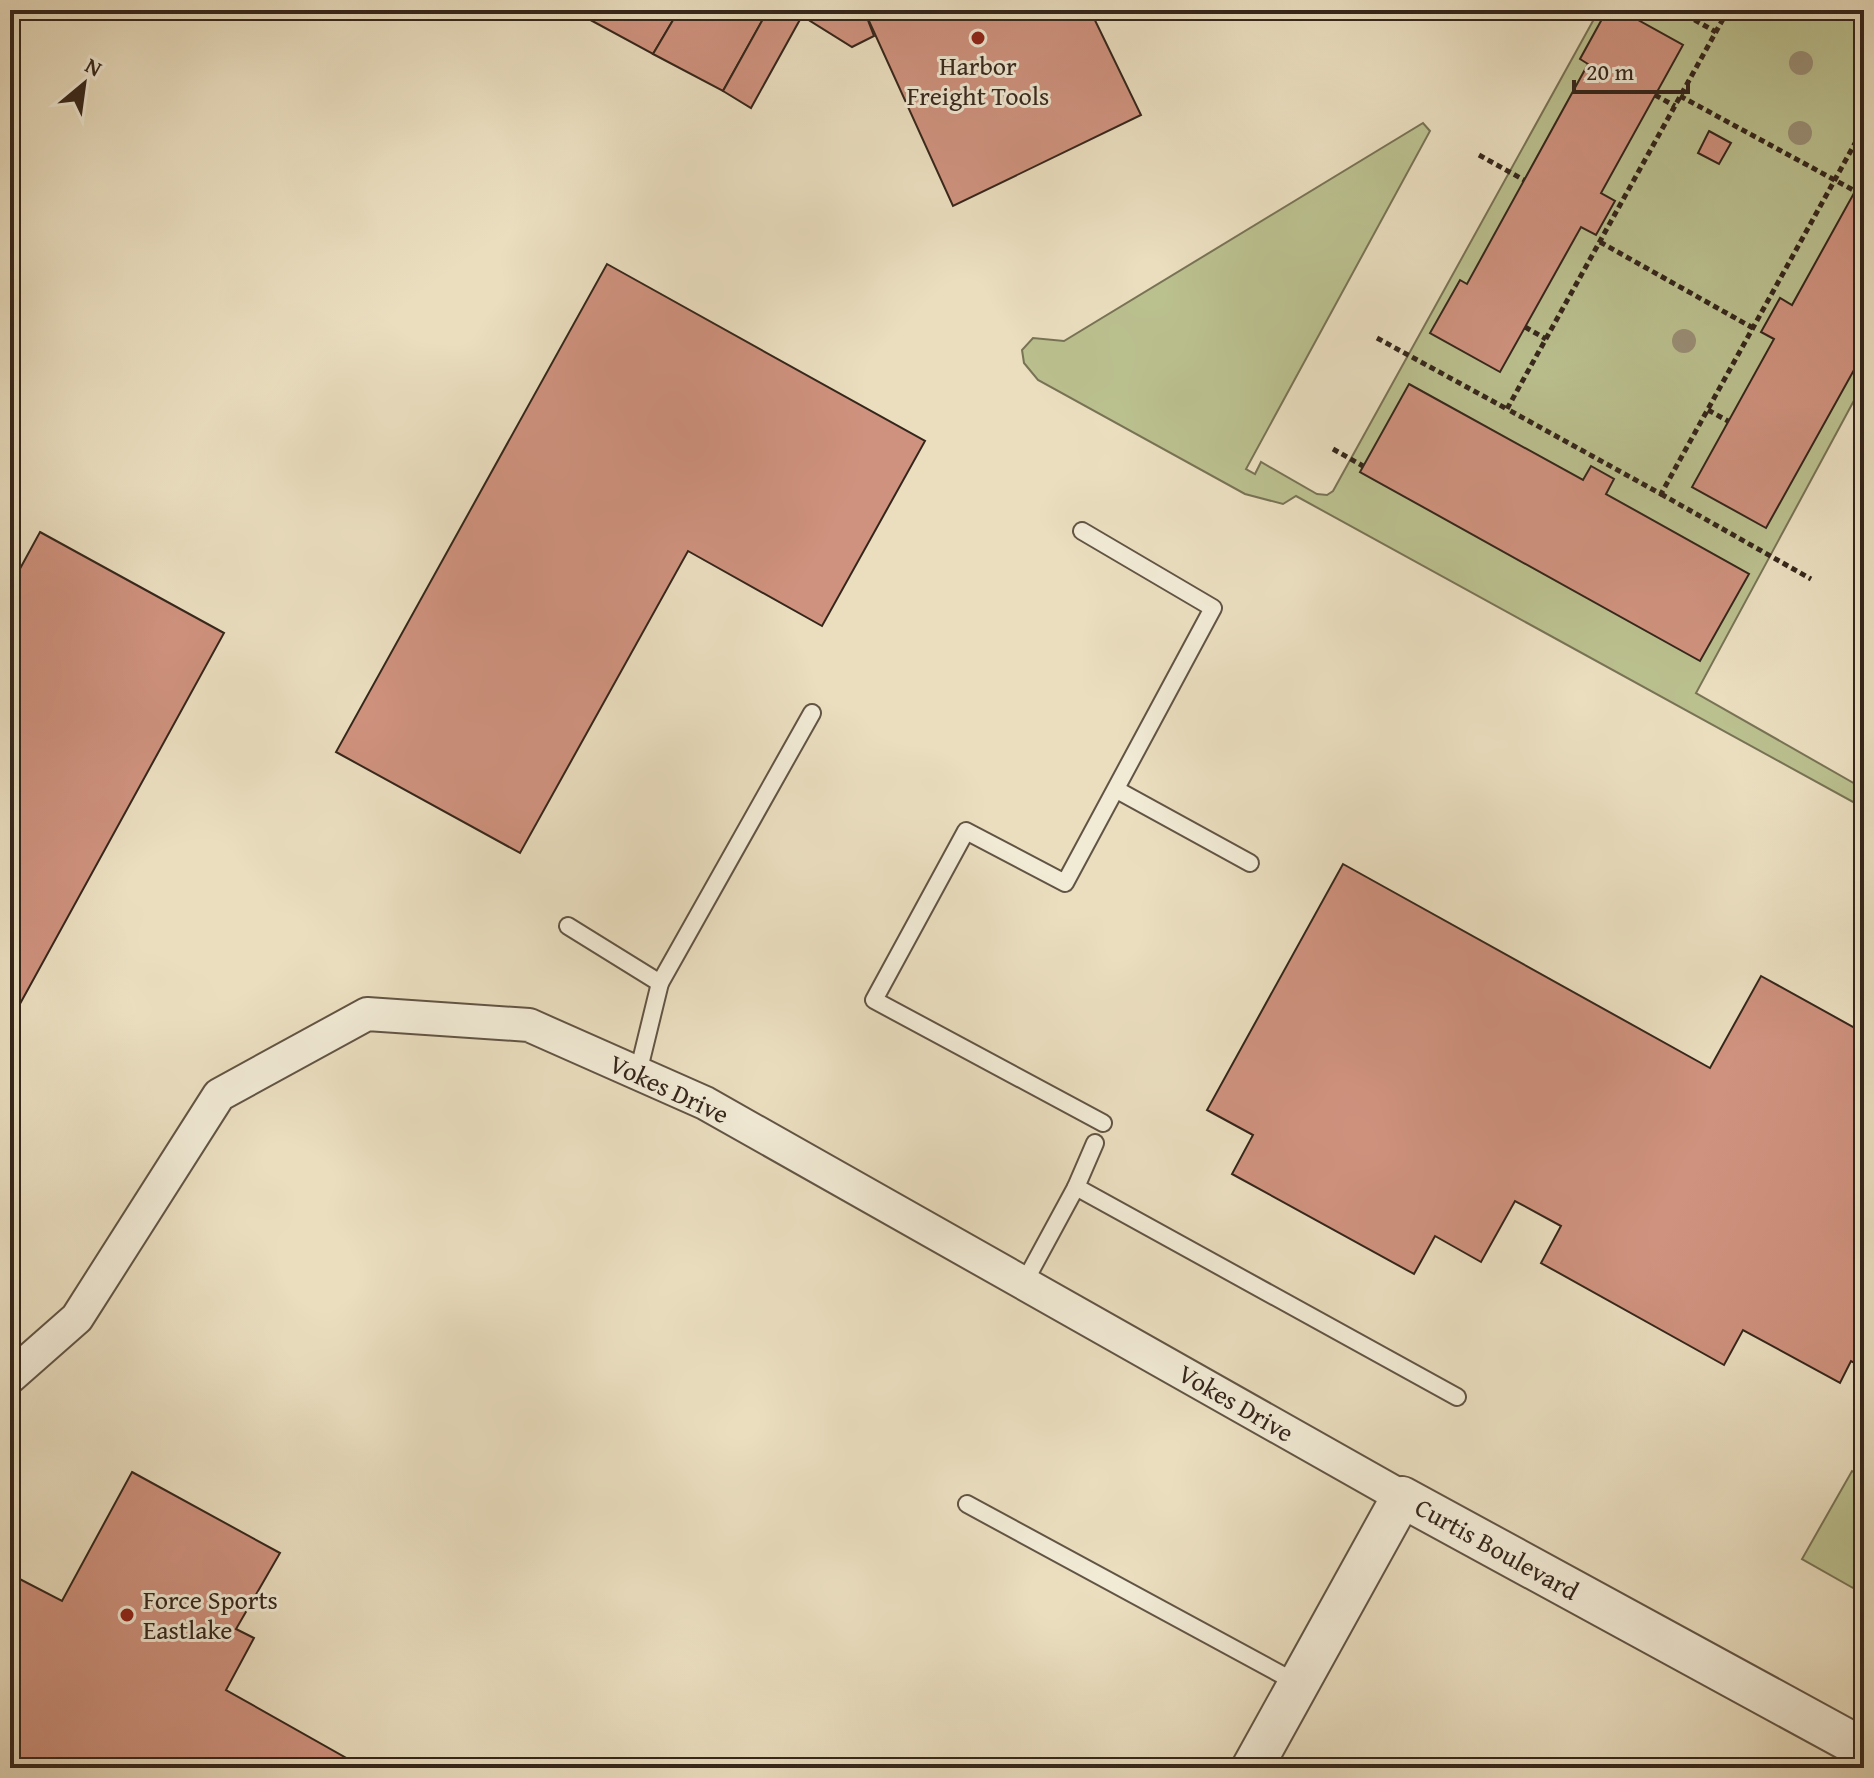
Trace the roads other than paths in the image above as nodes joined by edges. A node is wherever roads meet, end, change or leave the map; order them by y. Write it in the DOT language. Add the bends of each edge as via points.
graph roads {
  1 [pos="1082,531"];
  2 [pos="812,713"];
  3 [pos="1117,790"];
  4 [pos="1250,863"];
  5 [pos="568,926"];
  6 [pos="660,983"];
  7 [pos="638,1073"];
  8 [pos="1103,1123"];
  9 [pos="1095,1143"];
  10 [pos="1076,1187"];
  11 [pos="1024,1283"];
  12 [pos="10,1377"];
  13 [pos="1457,1397"];
  14 [pos="1402,1497"];
  15 [pos="967,1504"];
  16 [pos="1299,1684"];
  17 [pos="1864,1749"];
  18 [pos="1252,1768"];
  1 -- 3 [label="lane" via="1213,608"];
  2 -- 6 [label="lane"];
  3 -- 4 [label="lane"];
  3 -- 8 [label="lane" via="1065,883 966,831 874,1000"];
  5 -- 6 [label="lane"];
  6 -- 7 [label="lane"];
  7 -- 11 [label="street, Vokes Drive" via="705,1103"];
  7 -- 12 [label="street, Vokes Drive" via="529,1025 367,1014 219,1095 77,1318"];
  9 -- 10 [label="lane"];
  10 -- 11 [label="lane"];
  10 -- 13 [label="lane"];
  11 -- 14 [label="street, Vokes Drive"];
  14 -- 16 [label="street, Curtis Boulevard"];
  14 -- 17 [label="street, Curtis Boulevard"];
  15 -- 16 [label="lane"];
  16 -- 18 [label="street, Curtis Boulevard"];
}
